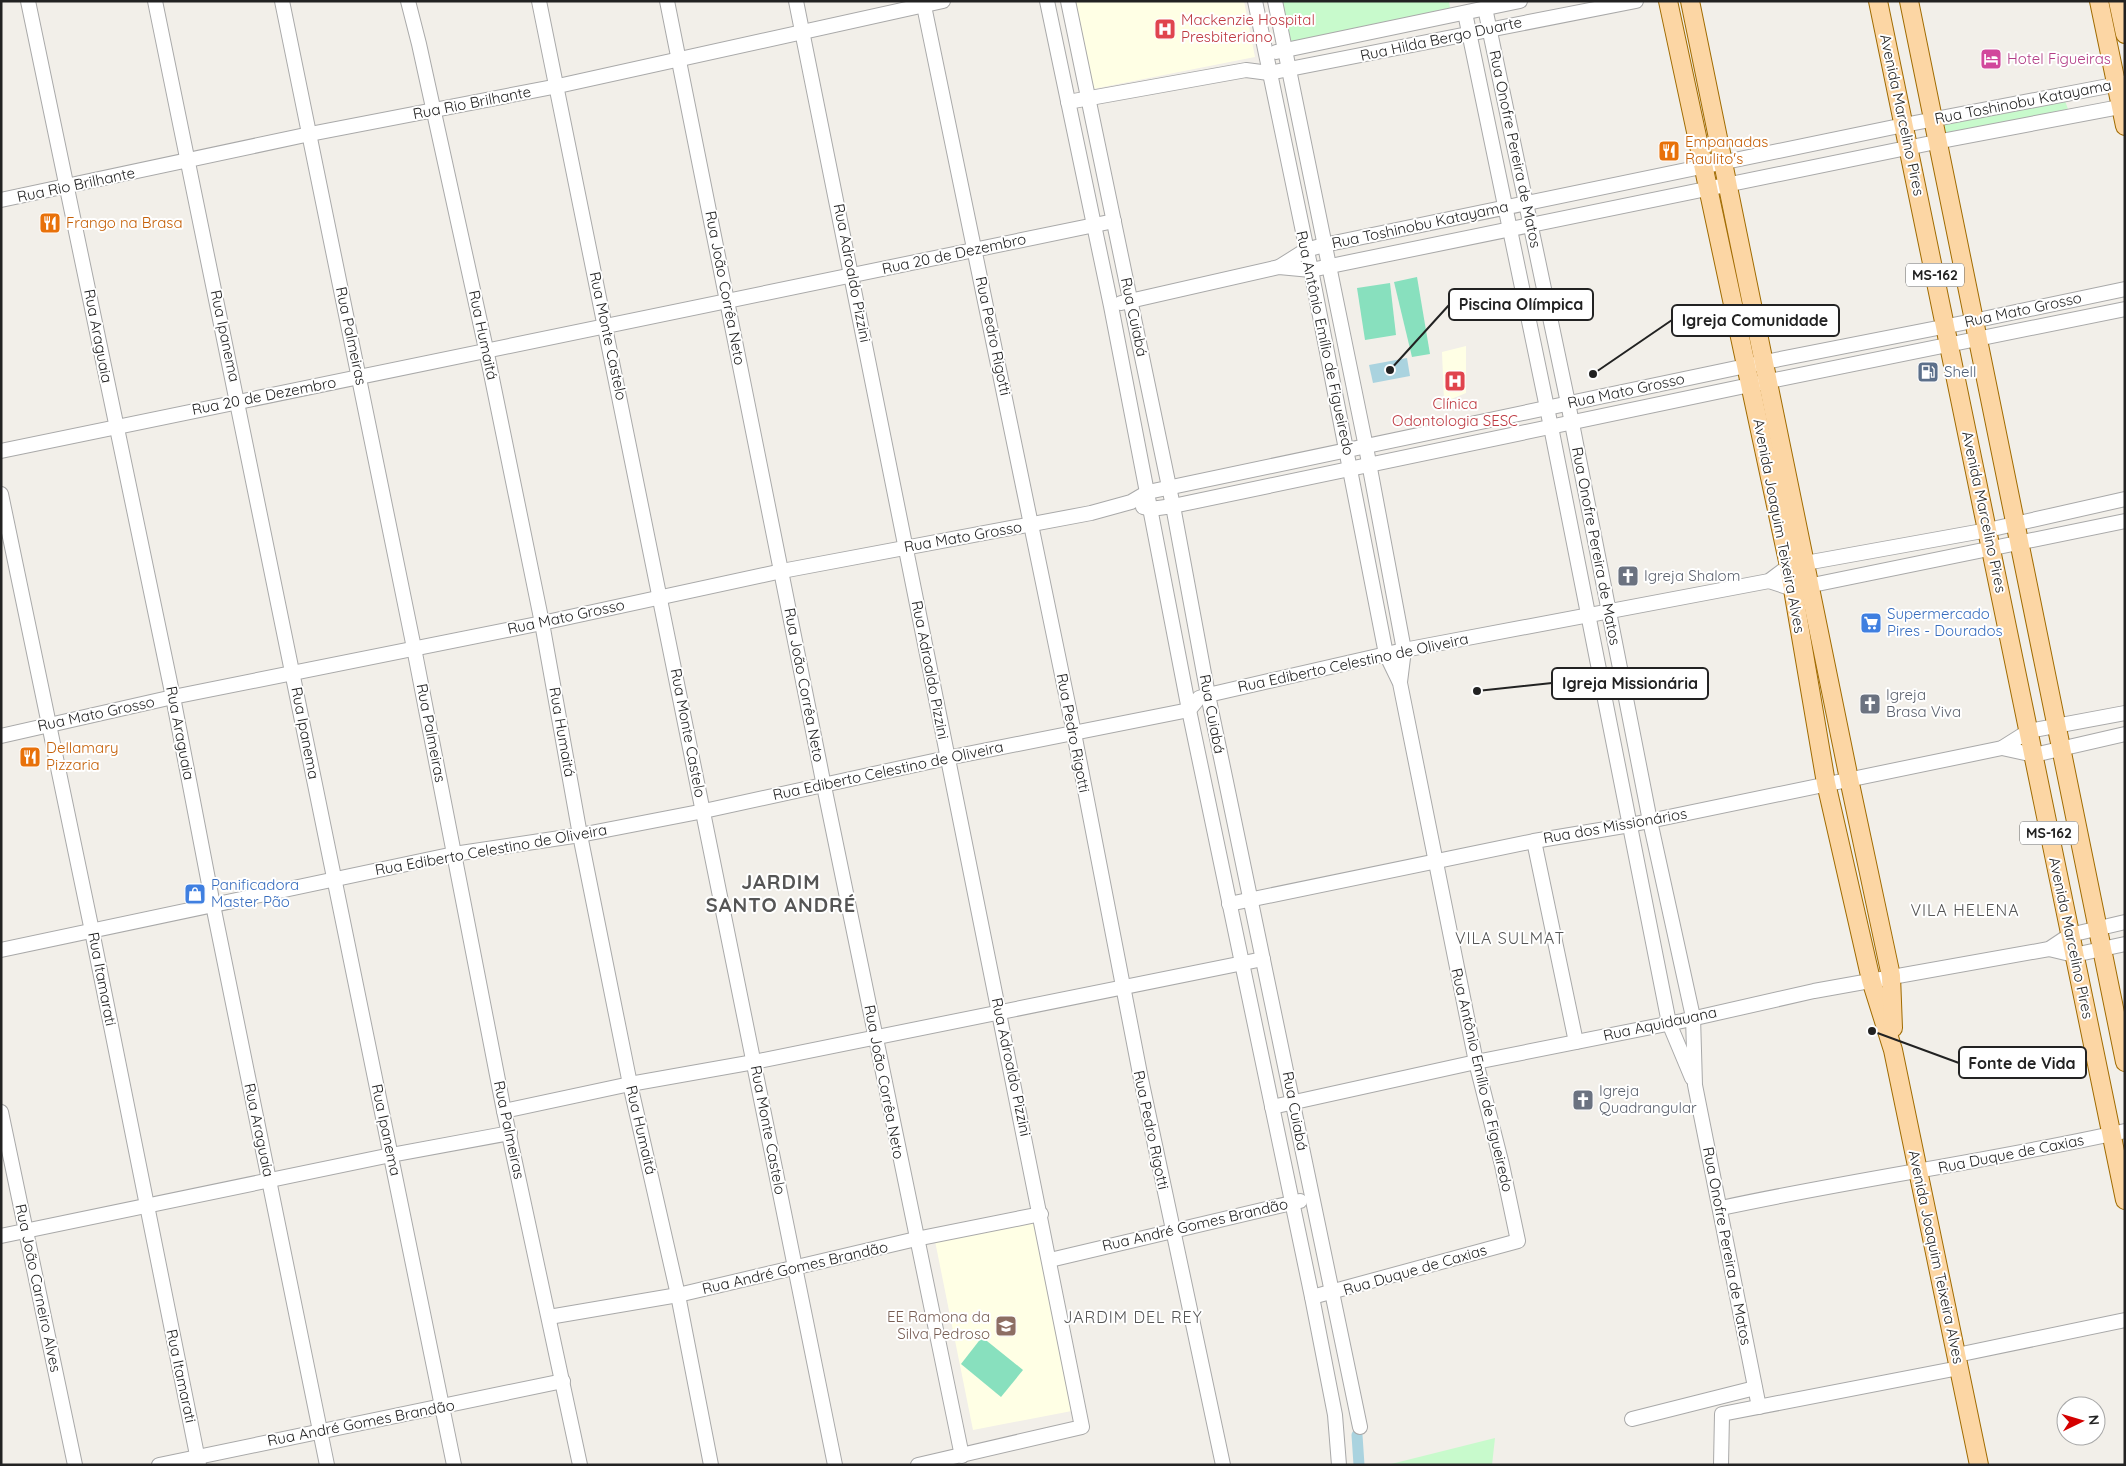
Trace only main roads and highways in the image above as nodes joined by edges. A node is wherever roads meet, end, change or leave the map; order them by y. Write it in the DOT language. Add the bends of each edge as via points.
graph roads {
  1 [pos="1668,1"];
  2 [pos="1690,1"];
  3 [pos="1878,1"];
  4 [pos="1908,1"];
  5 [pos="2100,1"];
  6 [pos="2118,1"];
  7 [pos="2125,34"];
  8 [pos="2120,84"];
  9 [pos="2123,107"];
  10 [pos="2125,126"];
  11 [pos="1797,565"];
  12 [pos="1893,1050"];
  13 [pos="2125,1062"];
  14 [pos="2118,1132"];
  15 [pos="2125,1200"];
  16 [pos="1979,1465"];
  1 -- 11 [label="main road, Avenida Joaquim Teixeira Alves" via="1750,384"];
  2 -- 11 [label="main road, Avenida Joaquim Teixeira Alves" via="1769,381"];
  3 -- 14 [label="main road, Avenida Marcelino Pires / MS-162" via="2074,955"];
  4 -- 13 [label="main road, Avenida Marcelino Pires / MS-162"];
  5 -- 8 [label="main road"];
  6 -- 7 [label="main road"];
  8 -- 9 [label="main road"];
  9 -- 10 [label="main road"];
  11 -- 12 [label="main road, Avenida Joaquim Teixeira Alves" via="1793,589 1826,783 1871,980"];
  11 -- 12 [label="main road, Avenida Joaquim Teixeira Alves" via="1810,586 1891,976"];
  12 -- 16 [label="main road, Avenida Joaquim Teixeira Alves"];
  14 -- 15 [label="main road, Avenida Marcelino Pires / MS-162"];
}
